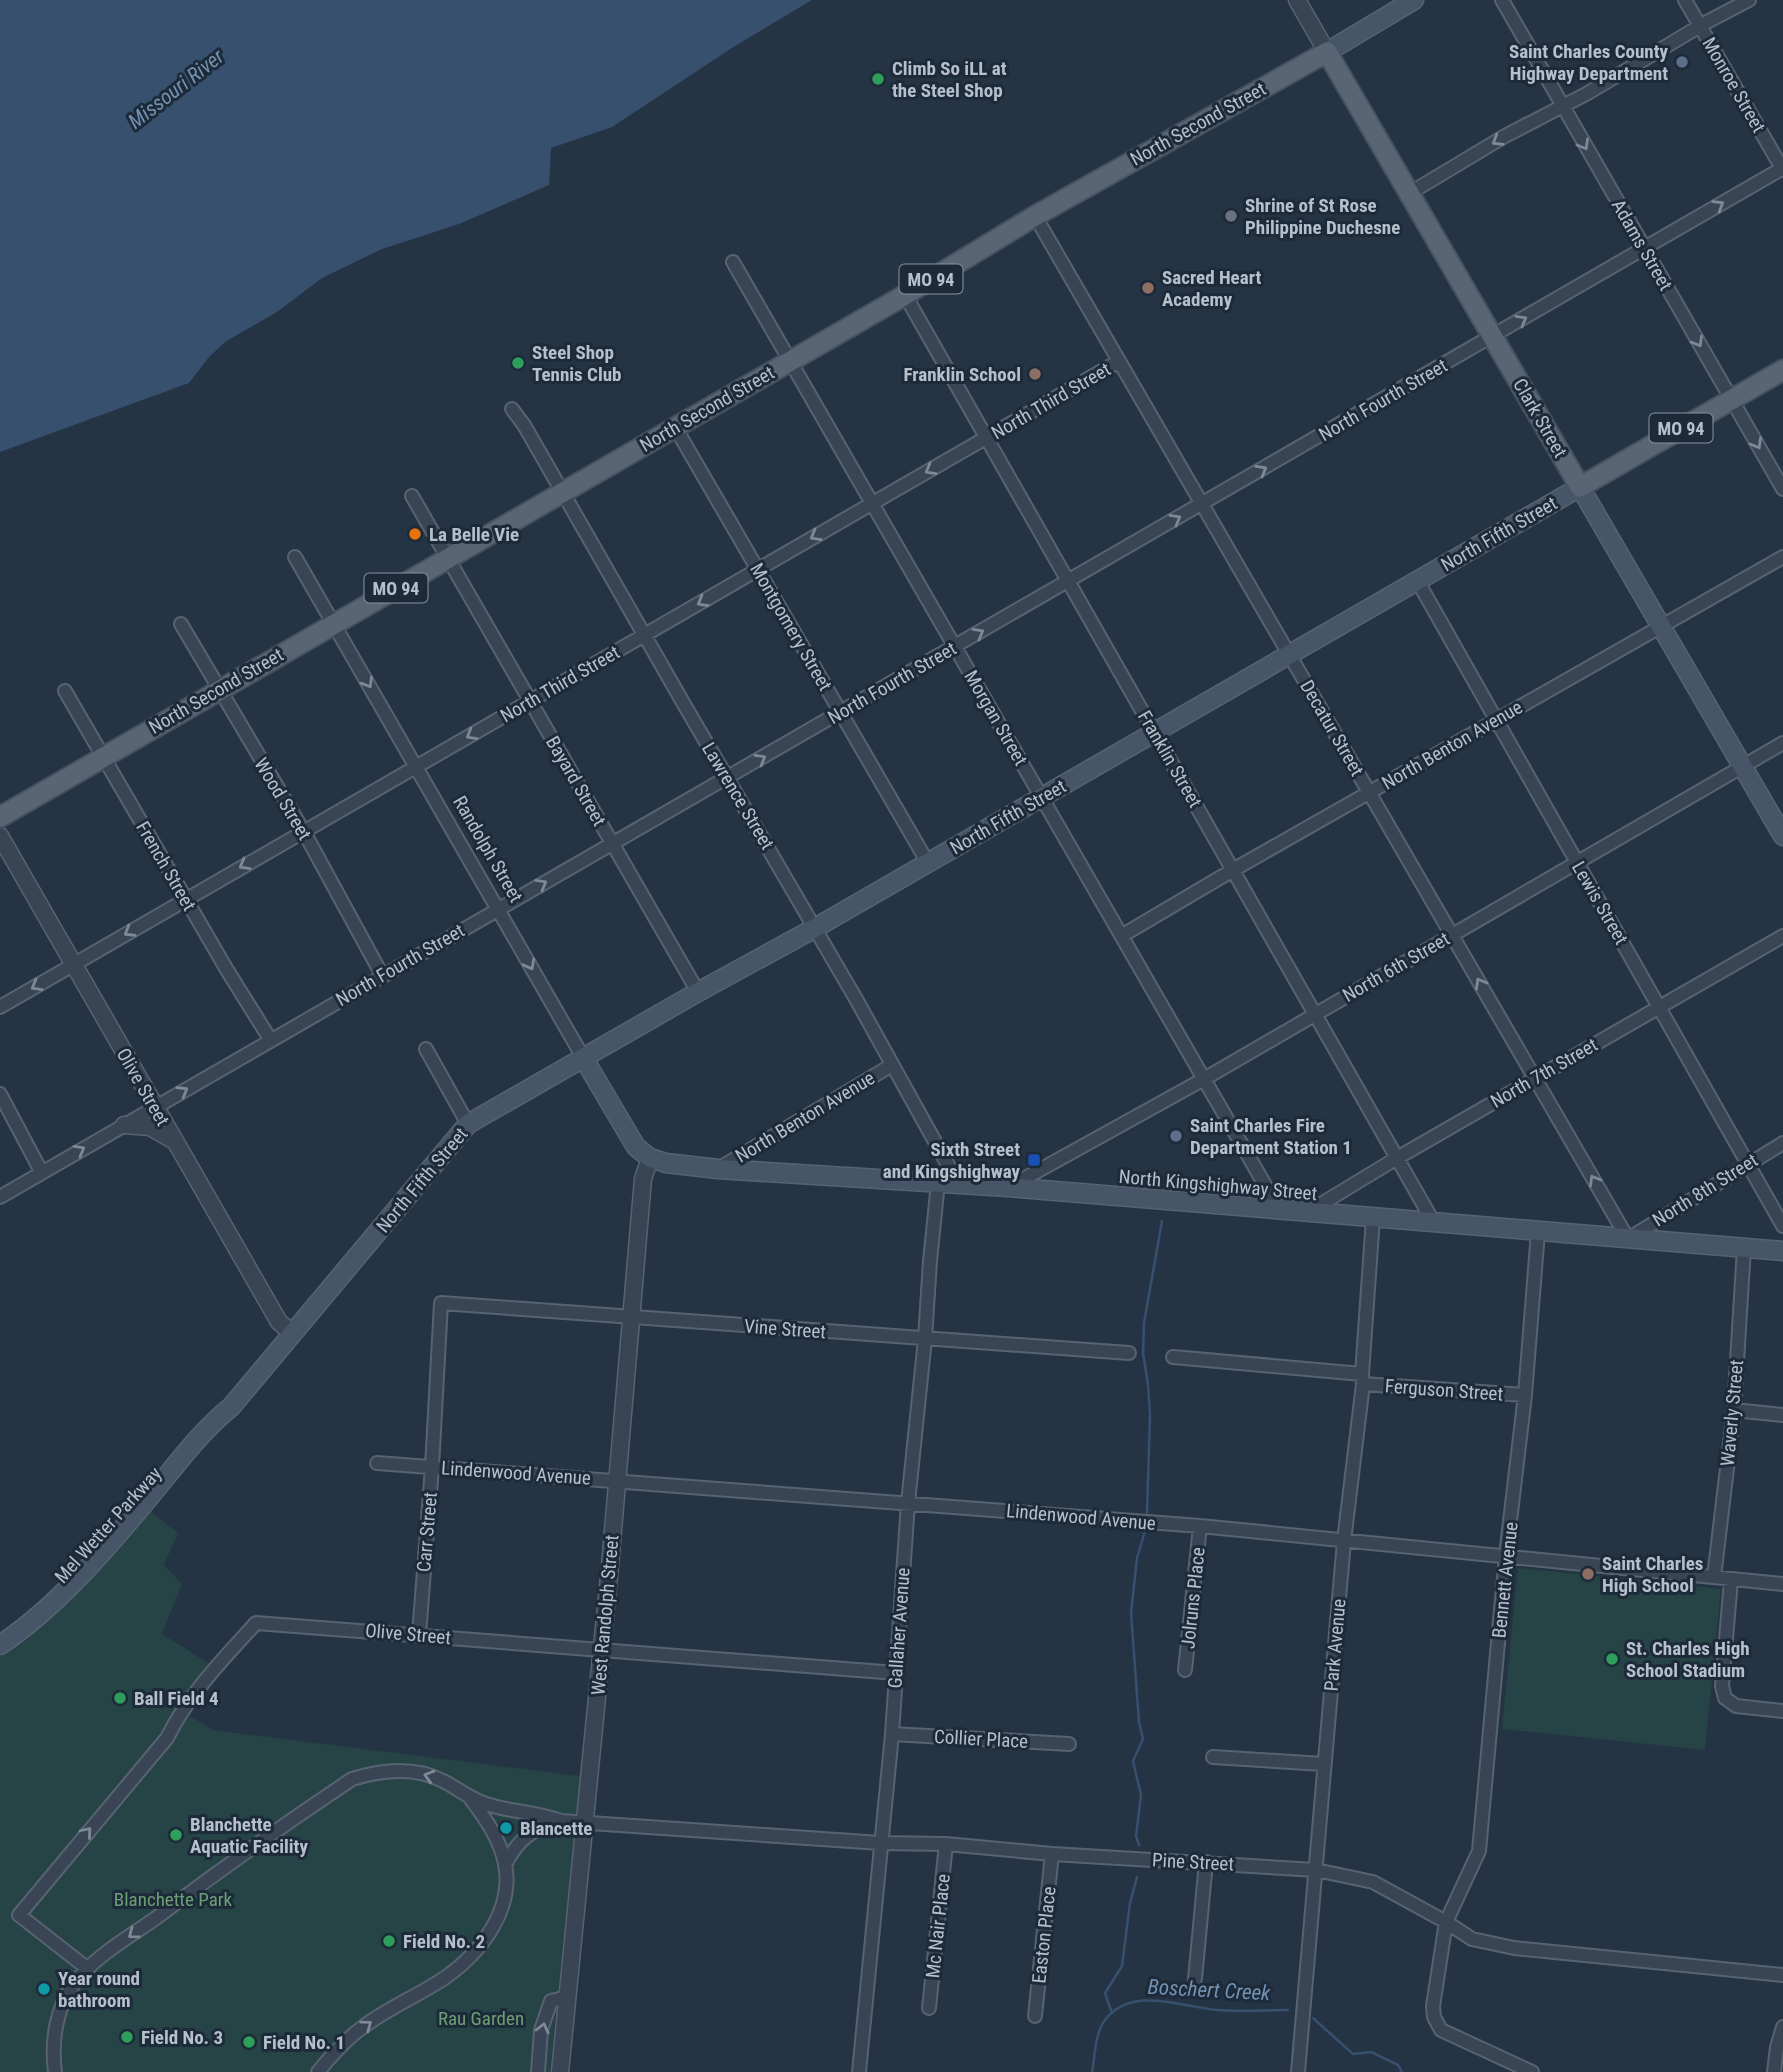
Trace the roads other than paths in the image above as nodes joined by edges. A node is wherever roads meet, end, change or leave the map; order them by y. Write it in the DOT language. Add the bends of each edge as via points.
graph roads {
  1 [pos="1297,0"];
  2 [pos="1414,0"];
  3 [pos="1503,0"];
  4 [pos="1685,0"];
  5 [pos="1749,0"];
  6 [pos="1700,26"];
  7 [pos="1327,52"];
  8 [pos="1562,106"];
  9 [pos="1783,169"];
  10 [pos="1410,193"];
  11 [pos="1035,216"];
  12 [pos="1644,250"];
  13 [pos="733,262"];
  14 [pos="905,295"];
  15 [pos="1493,337"];
  16 [pos="790,361"];
  17 [pos="1119,361"];
  18 [pos="1783,370"];
  19 [pos="1731,399"];
  20 [pos="512,410"];
  21 [pos="675,427"];
  22 [pos="987,438"];
  23 [pos="1580,487"];
  24 [pos="1783,489"];
  25 [pos="561,492"];
  26 [pos="412,496"];
  27 [pos="873,503"];
  28 [pos="1202,504"];
  29 [pos="295,557"];
  30 [pos="1783,557"];
  31 [pos="448,558"];
  32 [pos="758,569"];
  33 [pos="1417,580"];
  34 [pos="1069,581"];
  35 [pos="180,624"];
  36 [pos="333,625"];
  37 [pos="1662,626"];
  38 [pos="645,635"];
  39 [pos="955,646"];
  40 [pos="1289,654"];
  41 [pos="219,690"];
  42 [pos="65,691"];
  43 [pos="530,701"];
  44 [pos="841,712"];
  45 [pos="1496,720"];
  46 [pos="1154,732"];
  47 [pos="1783,743"];
  48 [pos="104,755"];
  49 [pos="1743,766"];
  50 [pos="417,767"];
  51 [pos="728,778"];
  52 [pos="1370,793"];
  53 [pos="1042,797"];
  54 [pos="0,817"];
  55 [pos="304,832"];
  56 [pos="0,836"];
  57 [pos="1783,836"];
  58 [pos="613,844"];
  59 [pos="1577,862"];
  60 [pos="928,863"];
  61 [pos="1233,870"];
  62 [pos="185,899"];
  63 [pos="499,909"];
  64 [pos="815,928"];
  65 [pos="1452,934"];
  66 [pos="1123,935"];
  67 [pos="1783,936"];
  68 [pos="73,965"];
  69 [pos="382,975"];
  70 [pos="698,992"];
  71 [pos="0,1007"];
  72 [pos="1659,1007"];
  73 [pos="1315,1014"];
  74 [pos="270,1039"];
  75 [pos="426,1049"];
  76 [pos="584,1059"];
  77 [pos="892,1065"];
  78 [pos="1204,1079"];
  79 [pos="1535,1079"];
  80 [pos="0,1094"];
  81 [pos="155,1108"];
  82 [pos="468,1124"];
  83 [pos="124,1125"];
  84 [pos="177,1143"];
  85 [pos="1783,1143"];
  86 [pos="650,1158"];
  87 [pos="1397,1158"];
  88 [pos="1748,1163"];
  89 [pos="718,1169"];
  90 [pos="42,1172"];
  91 [pos="938,1183"];
  92 [pos="959,1185"];
  93 [pos="1008,1187"];
  94 [pos="0,1197"];
  95 [pos="1280,1211"];
  96 [pos="1306,1213"];
  97 [pos="1373,1218"];
  98 [pos="1434,1223"];
  99 [pos="1783,1226"];
  100 [pos="1538,1231"];
  101 [pos="1628,1239"];
  102 [pos="1744,1248"];
  103 [pos="1783,1251"];
  104 [pos="441,1303"];
  105 [pos="632,1317"];
  106 [pos="292,1333"];
  107 [pos="925,1339"];
  108 [pos="1129,1353"];
  109 [pos="1173,1357"];
  110 [pos="1363,1379"];
  111 [pos="1525,1395"];
  112 [pos="1734,1410"];
  113 [pos="1783,1415"];
  114 [pos="377,1463"];
  115 [pos="432,1467"];
  116 [pos="616,1480"];
  117 [pos="908,1503"];
  118 [pos="1200,1527"];
  119 [pos="1344,1541"];
  120 [pos="1506,1555"];
  121 [pos="1714,1577"];
  122 [pos="1731,1580"];
  123 [pos="1783,1584"];
  124 [pos="69,1593"];
  125 [pos="419,1635"];
  126 [pos="0,1645"];
  127 [pos="602,1652"];
  128 [pos="0,1656"];
  129 [pos="1185,1670"];
  130 [pos="896,1673"];
  131 [pos="1783,1710"];
  132 [pos="892,1734"];
  133 [pos="1069,1744"];
  134 [pos="1213,1757"];
  135 [pos="1323,1764"];
  136 [pos="469,1797"];
  137 [pos="561,1821"];
  138 [pos="585,1824"];
  139 [pos="880,1843"];
  140 [pos="946,1844"];
  141 [pos="1052,1854"];
  142 [pos="1206,1862"];
  143 [pos="505,1865"];
  144 [pos="1316,1870"];
  145 [pos="1446,1922"];
  146 [pos="88,1969"];
  147 [pos="1783,1975"];
  148 [pos="1195,1979"];
  149 [pos="567,1997"];
  150 [pos="929,2008"];
  151 [pos="1035,2016"];
  152 [pos="1783,2027"];
  153 [pos="55,2072"];
  154 [pos="318,2072"];
  155 [pos="538,2072"];
  156 [pos="560,2072"];
  157 [pos="859,2072"];
  158 [pos="1298,2072"];
  159 [pos="1532,2072"];
  160 [pos="1774,2072"];
  1 -- 7 [label="street, Clark Street"];
  2 -- 7 [label="main road, North Second Street"];
  3 -- 8 [label="street, Adams Street"];
  4 -- 6 [label="street, Monroe Street"];
  5 -- 6 [label="street"];
  6 -- 8 [label="street"];
  6 -- 9 [label="street, Monroe Street"];
  7 -- 10 [label="main road, Clark Street"];
  7 -- 11 [label="main road, North Second Street / MO 94"];
  8 -- 10 [label="street, one-way"];
  8 -- 12 [label="street, Adams Street, one-way"];
  12 -- 9 [label="street, North Fourth Street, one-way"];
  10 -- 15 [label="main road, Clark Street"];
  11 -- 14 [label="main road, North Second Street / MO 94"];
  11 -- 17 [label="street, Decatur Street"];
  15 -- 12 [label="street, North Fourth Street, one-way"];
  12 -- 19 [label="street, Adams Street, one-way"];
  13 -- 16 [label="street, Morgan Street"];
  14 -- 16 [label="main road, North Second Street / MO 94"];
  14 -- 22 [label="street, Franklin Street"];
  15 -- 23 [label="main road, Clark Street"];
  28 -- 15 [label="street, North Fourth Street, one-way"];
  16 -- 21 [label="main road, North Second Street / MO 94"];
  16 -- 27 [label="street, Morgan Street"];
  17 -- 22 [label="street, North Third Street"];
  17 -- 28 [label="street, Decatur Street"];
  18 -- 19 [label="main road, North Fifth Street / MO 94"];
  19 -- 23 [label="main road, North Fifth Street / MO 94"];
  19 -- 24 [label="street, Adams Street, one-way"];
  20 -- 25 [label="street, Lawrence Street"];
  21 -- 25 [label="main road, North Second Street / MO 94"];
  21 -- 32 [label="street, Montgomery Street"];
  22 -- 27 [label="street, North Third Street, one-way"];
  22 -- 34 [label="street, Franklin Street"];
  23 -- 33 [label="main road, North Fifth Street"];
  23 -- 37 [label="main road, Clark Street"];
  25 -- 31 [label="main road, North Second Street / MO 94"];
  25 -- 38 [label="street, Lawrence Street"];
  26 -- 31 [label="street, Bayard Street"];
  27 -- 32 [label="street, North Third Street, one-way"];
  27 -- 39 [label="street, Morgan Street"];
  34 -- 28 [label="street, North Fourth Street, one-way"];
  28 -- 40 [label="street, Decatur Street"];
  29 -- 36 [label="street, Randolph Street"];
  30 -- 37 [label="street, North Benton Avenue"];
  31 -- 36 [label="main road, North Second Street / MO 94"];
  31 -- 43 [label="street, Bayard Street"];
  32 -- 38 [label="street, North Third Street, one-way"];
  32 -- 44 [label="street, Montgomery Street"];
  33 -- 40 [label="main road, North Fifth Street"];
  33 -- 45 [label="street, Lewis Street"];
  39 -- 34 [label="street, North Fourth Street, one-way"];
  34 -- 46 [label="street, Franklin Street"];
  35 -- 41 [label="street, Wood Street"];
  36 -- 41 [label="main road, North Second Street / MO 94"];
  36 -- 50 [label="street, Randolph Street, one-way"];
  37 -- 45 [label="street, North Benton Avenue"];
  37 -- 49 [label="main road, Clark Street"];
  38 -- 43 [label="street, North Third Street"];
  38 -- 51 [label="street, Lawrence Street"];
  39 -- 44 [label="street, North Fourth Street"];
  39 -- 53 [label="street, Morgan Street"];
  40 -- 46 [label="main road, North Fifth Street"];
  40 -- 52 [label="street, Decatur Street"];
  41 -- 48 [label="main road, North Second Street / MO 94"];
  41 -- 55 [label="street, Wood Street"];
  42 -- 48 [label="street, French Street"];
  43 -- 50 [label="street, North Third Street, one-way"];
  43 -- 58 [label="street, Bayard Street"];
  51 -- 44 [label="street, North Fourth Street, one-way"];
  44 -- 60 [label="street, Montgomery Street"];
  45 -- 52 [label="street, North Benton Avenue"];
  45 -- 59 [label="street, Lewis Street"];
  46 -- 53 [label="main road, North Fifth Street"];
  46 -- 61 [label="street, Franklin Street"];
  47 -- 49 [label="street, North 6th Street"];
  48 -- 54 [label="main road, North Second Street / MO 94"];
  48 -- 62 [label="street, French Street"];
  49 -- 57 [label="main road, Clark Street"];
  49 -- 59 [label="street, North 6th Street"];
  50 -- 55 [label="street, North Third Street"];
  50 -- 63 [label="street, Randolph Street"];
  51 -- 58 [label="street, North Fourth Street"];
  51 -- 64 [label="street, Lawrence Street"];
  52 -- 61 [label="street, North Benton Avenue"];
  52 -- 65 [label="street, Decatur Street"];
  53 -- 60 [label="main road, North Fifth Street"];
  53 -- 66 [label="street, Morgan Street"];
  55 -- 62 [label="street, North Third Street, one-way"];
  55 -- 69 [label="street, Wood Street"];
  56 -- 68 [label="street, Olive Street"];
  63 -- 58 [label="street, North Fourth Street, one-way"];
  58 -- 70 [label="street, Bayard Street"];
  59 -- 65 [label="street, North 6th Street"];
  59 -- 72 [label="street, Lewis Street"];
  60 -- 64 [label="main road, North Fifth Street"];
  61 -- 66 [label="street, North Benton Avenue"];
  61 -- 73 [label="street, Franklin Street"];
  62 -- 68 [label="street, North Third Street, one-way"];
  62 -- 74 [label="street, French Street"];
  63 -- 69 [label="street, North Fourth Street"];
  63 -- 76 [label="street, Randolph Street, one-way"];
  64 -- 70 [label="main road, North Fifth Street"];
  64 -- 77 [label="street, Lawrence Street"];
  65 -- 73 [label="street, North 6th Street"];
  79 -- 65 [label="street, Decatur Street, one-way"];
  66 -- 78 [label="street, Morgan Street"];
  67 -- 72 [label="street, North 7th Street"];
  68 -- 71 [label="street, North Third Street, one-way"];
  68 -- 81 [label="street, Olive Street"];
  69 -- 74 [label="street, North Fourth Street"];
  70 -- 76 [label="main road, North Fifth Street"];
  72 -- 79 [label="street, North 7th Street"];
  72 -- 88 [label="street, Lewis Street"];
  73 -- 78 [label="street, North 6th Street"];
  73 -- 87 [label="street, Franklin Street"];
  81 -- 74 [label="street, North Fourth Street, one-way"];
  75 -- 82 [label="street"];
  76 -- 82 [label="main road, North Fifth Street"];
  76 -- 86 [label="main road, Randolph Street" via="629,1138"];
  77 -- 89 [label="street, North Benton Avenue"];
  77 -- 92 [label="street, Lawrence Street"];
  78 -- 93 [label="street, North 6th Street"];
  78 -- 95 [label="street, Morgan Street"];
  79 -- 87 [label="street, North 7th Street"];
  101 -- 79 [label="street, Decatur Street, one-way"];
  80 -- 90 [label="street"];
  81 -- 83 [label="street, North Fourth Street"];
  81 -- 84 [label="street, Olive Street"];
  82 -- 106 [label="main road, North Fifth Street"];
  83 -- 84 [label="street" via="150,1126"];
  90 -- 83 [label="street, North Fourth Street, one-way"];
  84 -- 106 [label="street, Olive Street" via="279,1322"];
  85 -- 88 [label="street, North 8th Street"];
  86 -- 89 [label="main road, North Kingshighway Street"];
  86 -- 105 [label="street, West Randolph Street" via="643,1179"];
  87 -- 96 [label="street, North 7th Street"];
  87 -- 98 [label="street, Franklin Street"];
  88 -- 99 [label="street, Lewis Street"];
  88 -- 101 [label="street, North 8th Street"];
  89 -- 91 [label="main road, North Kingshighway Street"];
  90 -- 94 [label="street, North Fourth Street"];
  91 -- 92 [label="main road, North Kingshighway Street"];
  91 -- 107 [label="street, Gallaher Avenue"];
  92 -- 93 [label="main road, North Kingshighway Street"];
  93 -- 95 [label="main road, North Kingshighway Street"];
  95 -- 96 [label="main road, North Kingshighway Street"];
  96 -- 97 [label="main road, North Kingshighway Street"];
  97 -- 98 [label="main road, North Kingshighway Street"];
  97 -- 110 [label="street, Park Avenue"];
  98 -- 100 [label="main road, North Kingshighway Street"];
  100 -- 101 [label="main road, North Kingshighway Street"];
  100 -- 111 [label="street, Bennett Avenue"];
  101 -- 102 [label="main road, North Kingshighway Street"];
  102 -- 103 [label="main road, North Kingshighway Street"];
  102 -- 112 [label="street, Waverly Street"];
  104 -- 105 [label="street, Vine Street"];
  104 -- 115 [label="street, Carr Street"];
  105 -- 107 [label="street, Vine Street"];
  105 -- 116 [label="street, West Randolph Street"];
  106 -- 124 [label="main road, Mel Wetter Parkway" via="231,1407 220,1429"];
  107 -- 108 [label="street, Vine Street"];
  107 -- 117 [label="street, Gallaher Avenue"];
  109 -- 110 [label="street"];
  110 -- 111 [label="street, Ferguson Street"];
  110 -- 119 [label="street, Park Avenue"];
  111 -- 120 [label="street, Bennett Avenue"];
  112 -- 113 [label="street"];
  112 -- 121 [label="street, Waverly Street"];
  114 -- 115 [label="street, Lindenwood Avenue"];
  115 -- 116 [label="street, Lindenwood Avenue"];
  115 -- 125 [label="street, Carr Street"];
  116 -- 117 [label="street, Lindenwood Avenue"];
  116 -- 127 [label="street, West Randolph Street"];
  117 -- 118 [label="street, Lindenwood Avenue"];
  117 -- 130 [label="street, Gallaher Avenue"];
  118 -- 119 [label="street, Lindenwood Avenue"];
  118 -- 129 [label="street, Jolruns Place"];
  119 -- 120 [label="street, Lindenwood Avenue"];
  119 -- 135 [label="street, Park Avenue"];
  120 -- 121 [label="street, Lindenwood Avenue"];
  120 -- 145 [label="street, Bennett Avenue" via="1479,1851"];
  121 -- 122 [label="street, Lindenwood Avenue"];
  122 -- 123 [label="street, Lindenwood Avenue"];
  122 -- 131 [label="street" via="1722,1686 1725,1698 1736,1706"];
  124 -- 126 [label="main road, Mel Wetter Parkway"];
  124 -- 128 [label="main road, Mel Wetter Parkway" via="27,1638"];
  125 -- 127 [label="street, Olive Street"];
  146 -- 125 [label="street, Olive Street, one-way" via="19,1915 256,1623"];
  127 -- 130 [label="street, Olive Street"];
  127 -- 138 [label="street, West Randolph Street"];
  130 -- 132 [label="street, Gallaher Avenue"];
  132 -- 133 [label="street, Collier Place"];
  132 -- 139 [label="street, Gallaher Avenue"];
  134 -- 135 [label="street"];
  135 -- 144 [label="street, Park Avenue"];
  136 -- 137 [label="street, Pine Street"];
  136 -- 143 [label="street" via="486,1819"];
  136 -- 146 [label="street, one-way" via="440,1779 412,1771 377,1772 352,1779"];
  137 -- 138 [label="street, Pine Street"];
  137 -- 143 [label="street" via="545,1825 514,1846"];
  138 -- 139 [label="street, Pine Street"];
  138 -- 149 [label="street, West Randolph Street"];
  139 -- 140 [label="street, Pine Street"];
  139 -- 157 [label="street, Gallaher Avenue"];
  140 -- 141 [label="street, Pine Street"];
  140 -- 150 [label="street, Mc Nair Place"];
  141 -- 142 [label="street, Pine Street"];
  141 -- 151 [label="street, Easton Place"];
  142 -- 144 [label="street, Pine Street"];
  142 -- 148 [label="street"];
  154 -- 143 [label="street, one-way" via="363,2027 470,1957 500,1914"];
  144 -- 145 [label="street, Pine Street" via="1373,1882"];
  144 -- 158 [label="street, Park Avenue"];
  145 -- 147 [label="street, Pine Street" via="1472,1939 1514,1948"];
  145 -- 159 [label="street, Bennett Avenue" via="1433,2006 1441,2030"];
  146 -- 153 [label="street" via="75,1982 55,2028"];
  155 -- 149 [label="street, one-way" via="541,2030 551,2001"];
  149 -- 156 [label="street, West Randolph Street"];
  152 -- 160 [label="street"];
}
